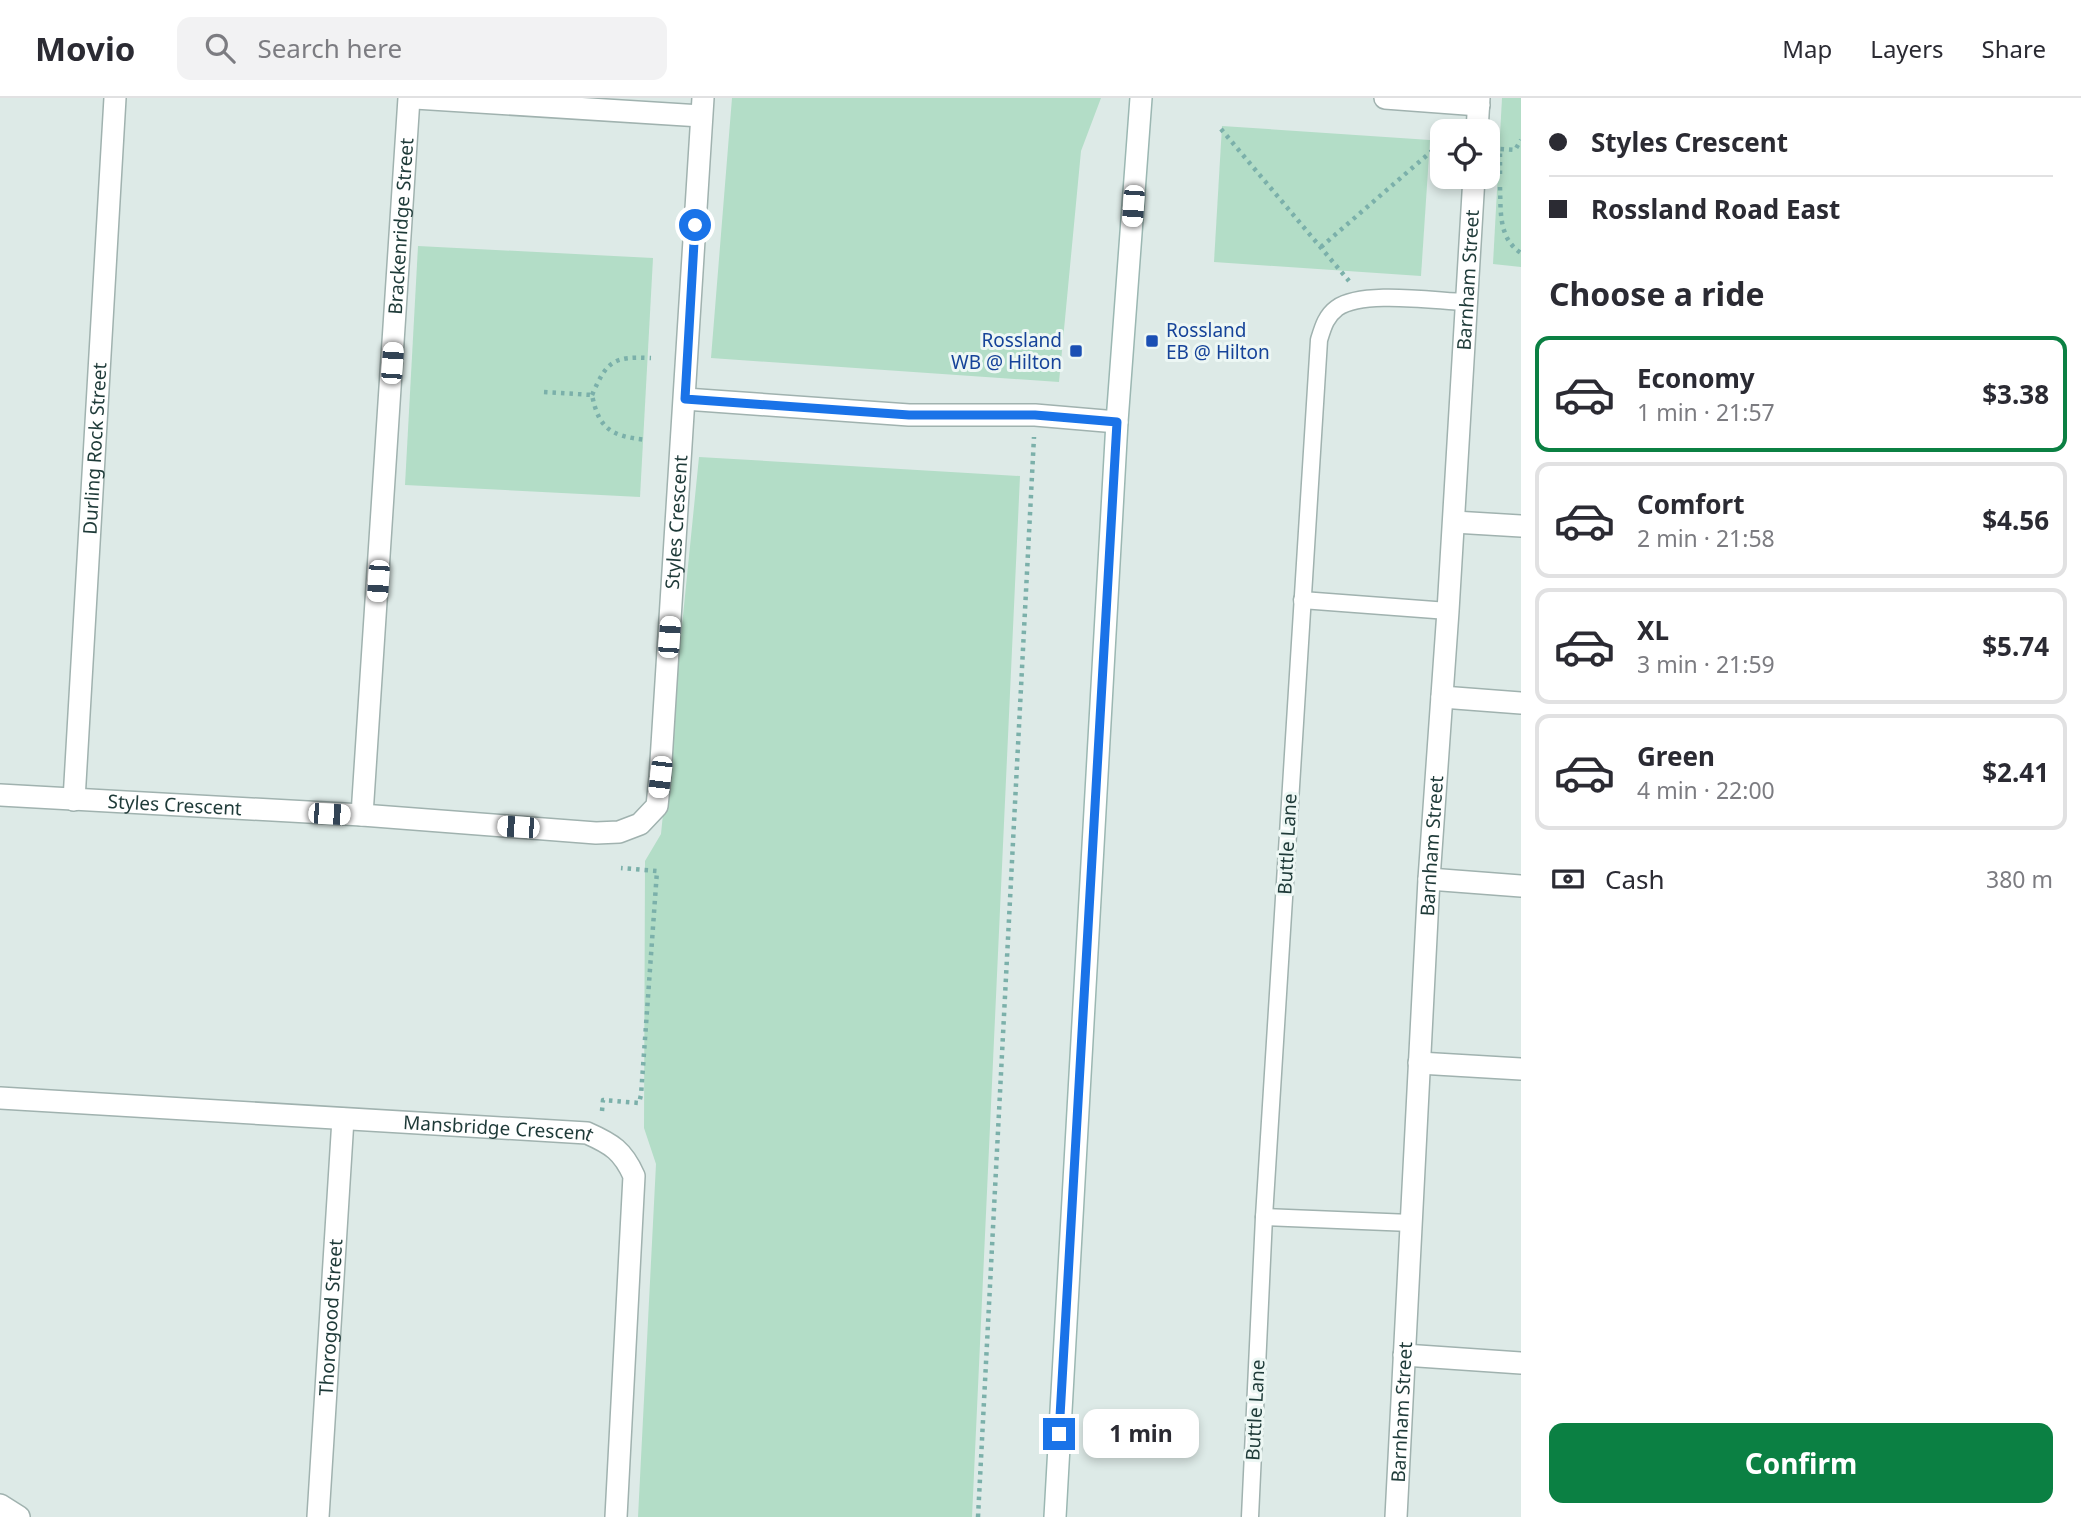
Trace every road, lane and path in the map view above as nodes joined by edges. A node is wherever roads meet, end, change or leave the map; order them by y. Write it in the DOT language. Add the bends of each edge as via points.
graph roads {
  1 [pos="115,98"];
  2 [pos="409,98"];
  3 [pos="415,98"];
  4 [pos="1141,98"];
  5 [pos="1385,98"];
  6 [pos="1479,101"];
  7 [pos="702,107"];
  8 [pos="1478,119"];
  9 [pos="1221,129"];
  10 [pos="1521,140"];
  11 [pos="1430,153"];
  12 [pos="1473,189"];
  13 [pos="1321,247"];
  14 [pos="1521,253"];
  15 [pos="1350,281"];
  16 [pos="1466,302"];
  17 [pos="651,358"];
  18 [pos="544,392"];
  19 [pos="592,395"];
  20 [pos="685,399"];
  21 [pos="1035,415"];
  22 [pos="1117,422"];
  23 [pos="646,440"];
  24 [pos="1454,522"];
  25 [pos="1521,526"];
  26 [pos="1302,600"];
  27 [pos="1448,611"];
  28 [pos="1443,697"];
  29 [pos="1521,702"];
  30 [pos="0,794"];
  31 [pos="74,800"];
  32 [pos="362,815"];
  33 [pos="621,868"];
  34 [pos="1429,879"];
  35 [pos="1521,886"];
  36 [pos="1419,1063"];
  37 [pos="1521,1069"];
  38 [pos="0,1098"];
  39 [pos="602,1111"];
  40 [pos="343,1119"];
  41 [pos="1264,1217"];
  42 [pos="1411,1223"];
  43 [pos="1404,1355"];
  44 [pos="1521,1363"];
  45 [pos="0,1505"];
  46 [pos="19,1517"];
  47 [pos="318,1517"];
  48 [pos="616,1517"];
  49 [pos="978,1517"];
  50 [pos="1055,1517"];
  51 [pos="1250,1517"];
  52 [pos="1396,1517"];
  1 -- 31 [label="street, Durling Rock Street"];
  2 -- 32 [label="street, Brackenridge Street"];
  3 -- 7 [label="street"];
  4 -- 22 [label="street"];
  5 -- 6 [label="street"];
  6 -- 8 [label="street"];
  7 -- 20 [label="street, Styles Crescent"];
  9 -- 13 [label="path"];
  10 -- 14 [label="path" via="1515,150 1500,149 1502,229"];
  11 -- 13 [label="path"];
  12 -- 16 [label="street, Barnham Street"];
  13 -- 15 [label="path"];
  16 -- 24 [label="street, Barnham Street"];
  16 -- 26 [label="lane, Buttle Lane" via="1352,300 1324,321"];
  17 -- 19 [label="path" via="632,357 604,369"];
  18 -- 19 [label="path"];
  19 -- 23 [label="path" via="605,428 626,438"];
  20 -- 21 [label="street" via="909,415"];
  20 -- 32 [label="street, Styles Crescent" via="657,806 640,824 620,832 597,833"];
  21 -- 22 [label="street"];
  21 -- 49 [label="path"];
  22 -- 50 [label="street"];
  24 -- 25 [label="street"];
  24 -- 27 [label="street, Barnham Street"];
  26 -- 27 [label="lane"];
  26 -- 41 [label="lane, Buttle Lane"];
  27 -- 28 [label="street, Barnham Street"];
  28 -- 29 [label="street"];
  28 -- 34 [label="street, Barnham Street"];
  30 -- 31 [label="street, Styles Crescent"];
  31 -- 32 [label="street, Styles Crescent"];
  33 -- 39 [label="path" via="657,871 641,1095 639,1103 603,1100"];
  34 -- 35 [label="street"];
  34 -- 36 [label="street, Barnham Street"];
  36 -- 37 [label="street"];
  36 -- 42 [label="street, Barnham Street"];
  38 -- 40 [label="street, Mansbridge Crescent"];
  40 -- 47 [label="street, Thorogood Street"];
  40 -- 48 [label="street, Mansbridge Crescent" via="587,1133 609,1143 626,1159 634,1176 634,1200"];
  41 -- 42 [label="lane"];
  41 -- 51 [label="lane, Buttle Lane"];
  42 -- 43 [label="street, Barnham Street"];
  43 -- 44 [label="street"];
  43 -- 52 [label="street, Barnham Street"];
  45 -- 46 [label="street"];
}
